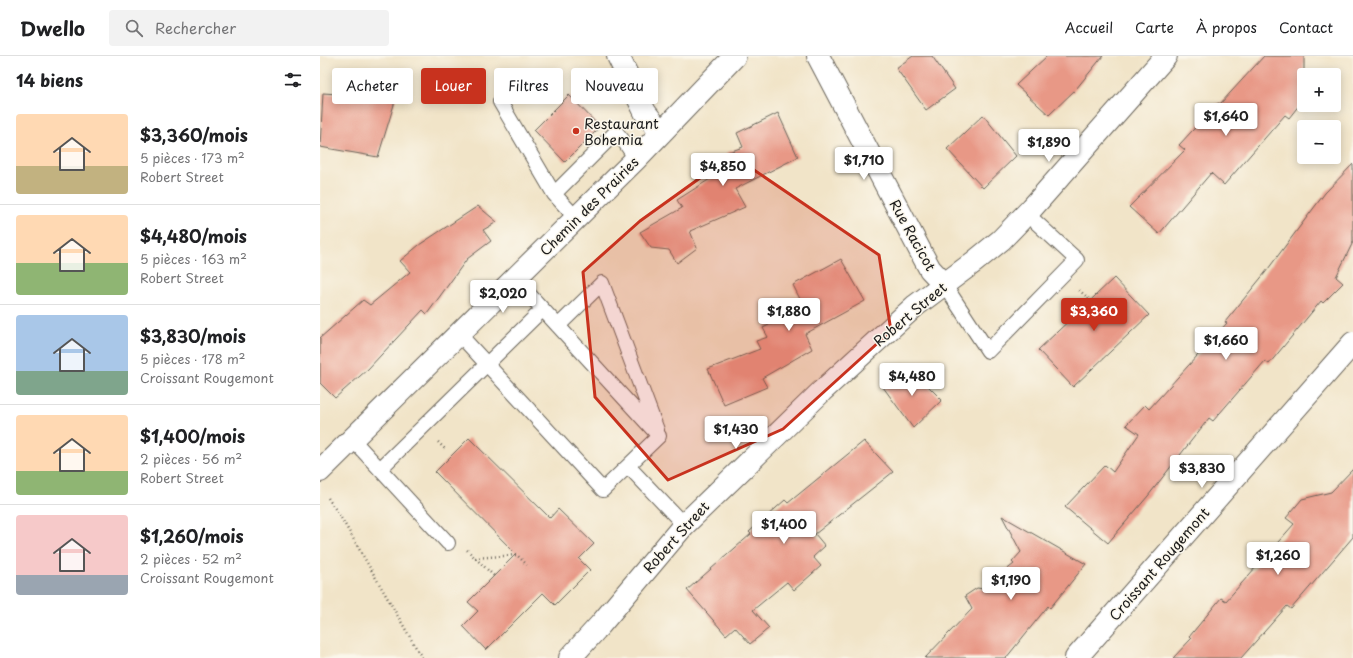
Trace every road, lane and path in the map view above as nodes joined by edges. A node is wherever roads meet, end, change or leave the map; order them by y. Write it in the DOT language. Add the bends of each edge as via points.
graph roads {
  1 [pos="618,56"];
  2 [pos="735,56"];
  3 [pos="818,56"];
  4 [pos="1166,56"];
  5 [pos="501,104"];
  6 [pos="661,133"];
  7 [pos="636,159"];
  8 [pos="554,194"];
  9 [pos="1027,214"];
  10 [pos="576,218"];
  11 [pos="515,280"];
  12 [pos="944,284"];
  13 [pos="542,310"];
  14 [pos="558,326"];
  15 [pos="459,334"];
  16 [pos="1353,343"];
  17 [pos="486,365"];
  18 [pos="659,436"];
  19 [pos="352,439"];
  20 [pos="628,466"];
  21 [pos="380,469"];
  22 [pos="320,471"];
  23 [pos="328,498"];
  24 [pos="684,525"];
  25 [pos="448,543"];
  26 [pos="463,546"];
  27 [pos="475,558"];
  28 [pos="526,565"];
  29 [pos="494,576"];
  30 [pos="422,658"];
  31 [pos="570,658"];
  32 [pos="1076,658"];
  1 -- 6 [label="street" via="645,112"];
  2 -- 6 [label="street, Chemin des Prairies"];
  3 -- 12 [label="street, Rue Racicot" via="930,269"];
  4 -- 9 [label="street, Robert Street"];
  5 -- 8 [label="lane"];
  6 -- 7 [label="street, Chemin des Prairies"];
  7 -- 8 [label="lane" via="616,132"];
  7 -- 10 [label="street, Chemin des Prairies"];
  8 -- 10 [label="lane"];
  9 -- 12 [label="street, Robert Street" via="1001,240"];
  9 -- 12 [label="lane" via="1077,260 988,351"];
  10 -- 11 [label="street, Chemin des Prairies"];
  11 -- 13 [label="lane"];
  11 -- 15 [label="street, Chemin des Prairies"];
  12 -- 24 [label="street, Robert Street" via="915,306 822,391"];
  13 -- 14 [label="lane"];
  13 -- 17 [label="lane"];
  14 -- 18 [label="lane"];
  14 -- 18 [label="lane" via="602,282"];
  15 -- 17 [label="lane"];
  15 -- 19 [label="street, Chemin des Prairies"];
  16 -- 32 [label="street, Croissant Rougemont"];
  17 -- 20 [label="lane" via="603,490"];
  17 -- 21 [label="lane"];
  18 -- 20 [label="lane"];
  19 -- 21 [label="lane"];
  19 -- 22 [label="street, Chemin des Prairies"];
  20 -- 24 [label="lane"];
  21 -- 25 [label="lane"];
  23 -- 30 [label="path"];
  24 -- 31 [label="street, Robert Street"];
  26 -- 27 [label="path"];
  27 -- 28 [label="path" via="517,555"];
  27 -- 29 [label="path"];
}
